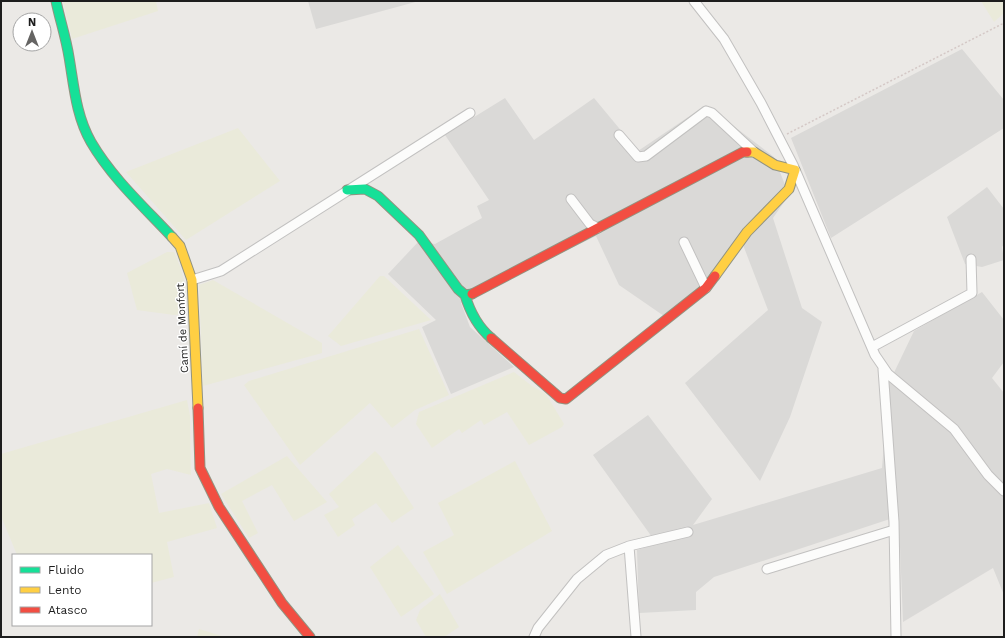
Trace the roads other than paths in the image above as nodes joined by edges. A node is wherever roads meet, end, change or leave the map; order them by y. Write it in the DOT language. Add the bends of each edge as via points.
graph roads {
  1 [pos="56,1"];
  2 [pos="694,1"];
  3 [pos="470,113"];
  4 [pos="619,135"];
  5 [pos="754,152"];
  6 [pos="795,170"];
  7 [pos="347,190"];
  8 [pos="571,199"];
  9 [pos="598,228"];
  10 [pos="684,242"];
  11 [pos="971,259"];
  12 [pos="192,280"];
  13 [pos="706,288"];
  14 [pos="465,295"];
  15 [pos="872,347"];
  16 [pos="883,369"];
  17 [pos="1004,491"];
  18 [pos="894,530"];
  19 [pos="688,532"];
  20 [pos="629,546"];
  21 [pos="767,569"];
  22 [pos="310,637"];
  23 [pos="534,637"];
  24 [pos="636,637"];
  25 [pos="896,637"];
  1 -- 12 [label="street, Camí de Monfort" via="79,114 91,142 119,180 180,246"];
  2 -- 6 [label="street" via="724,39"];
  3 -- 7 [label="street"];
  4 -- 5 [label="street" via="638,157 646,156 706,111 712,113"];
  5 -- 6 [label="street" via="775,166"];
  5 -- 9 [label="street" via="742,152"];
  6 -- 13 [label="street" via="789,189 747,232"];
  6 -- 15 [label="street"];
  7 -- 12 [label="street" via="221,271"];
  7 -- 14 [label="street" via="365,190 378,196 419,235"];
  8 -- 9 [label="street" via="590,224"];
  9 -- 14 [label="street" via="473,294"];
  10 -- 13 [label="street"];
  11 -- 15 [label="street" via="972,293"];
  12 -- 22 [label="street, Camí de Monfort" via="200,468 219,507 240,540 282,603"];
  13 -- 14 [label="street" via="566,399 560,398 481,329 470,311"];
  15 -- 16 [label="street"];
  16 -- 17 [label="street" via="954,430 988,475"];
  16 -- 18 [label="street"];
  18 -- 21 [label="street"];
  18 -- 25 [label="street"];
  19 -- 20 [label="street"];
  20 -- 23 [label="street" via="606,555 577,579 538,628"];
  20 -- 24 [label="street"];
}
